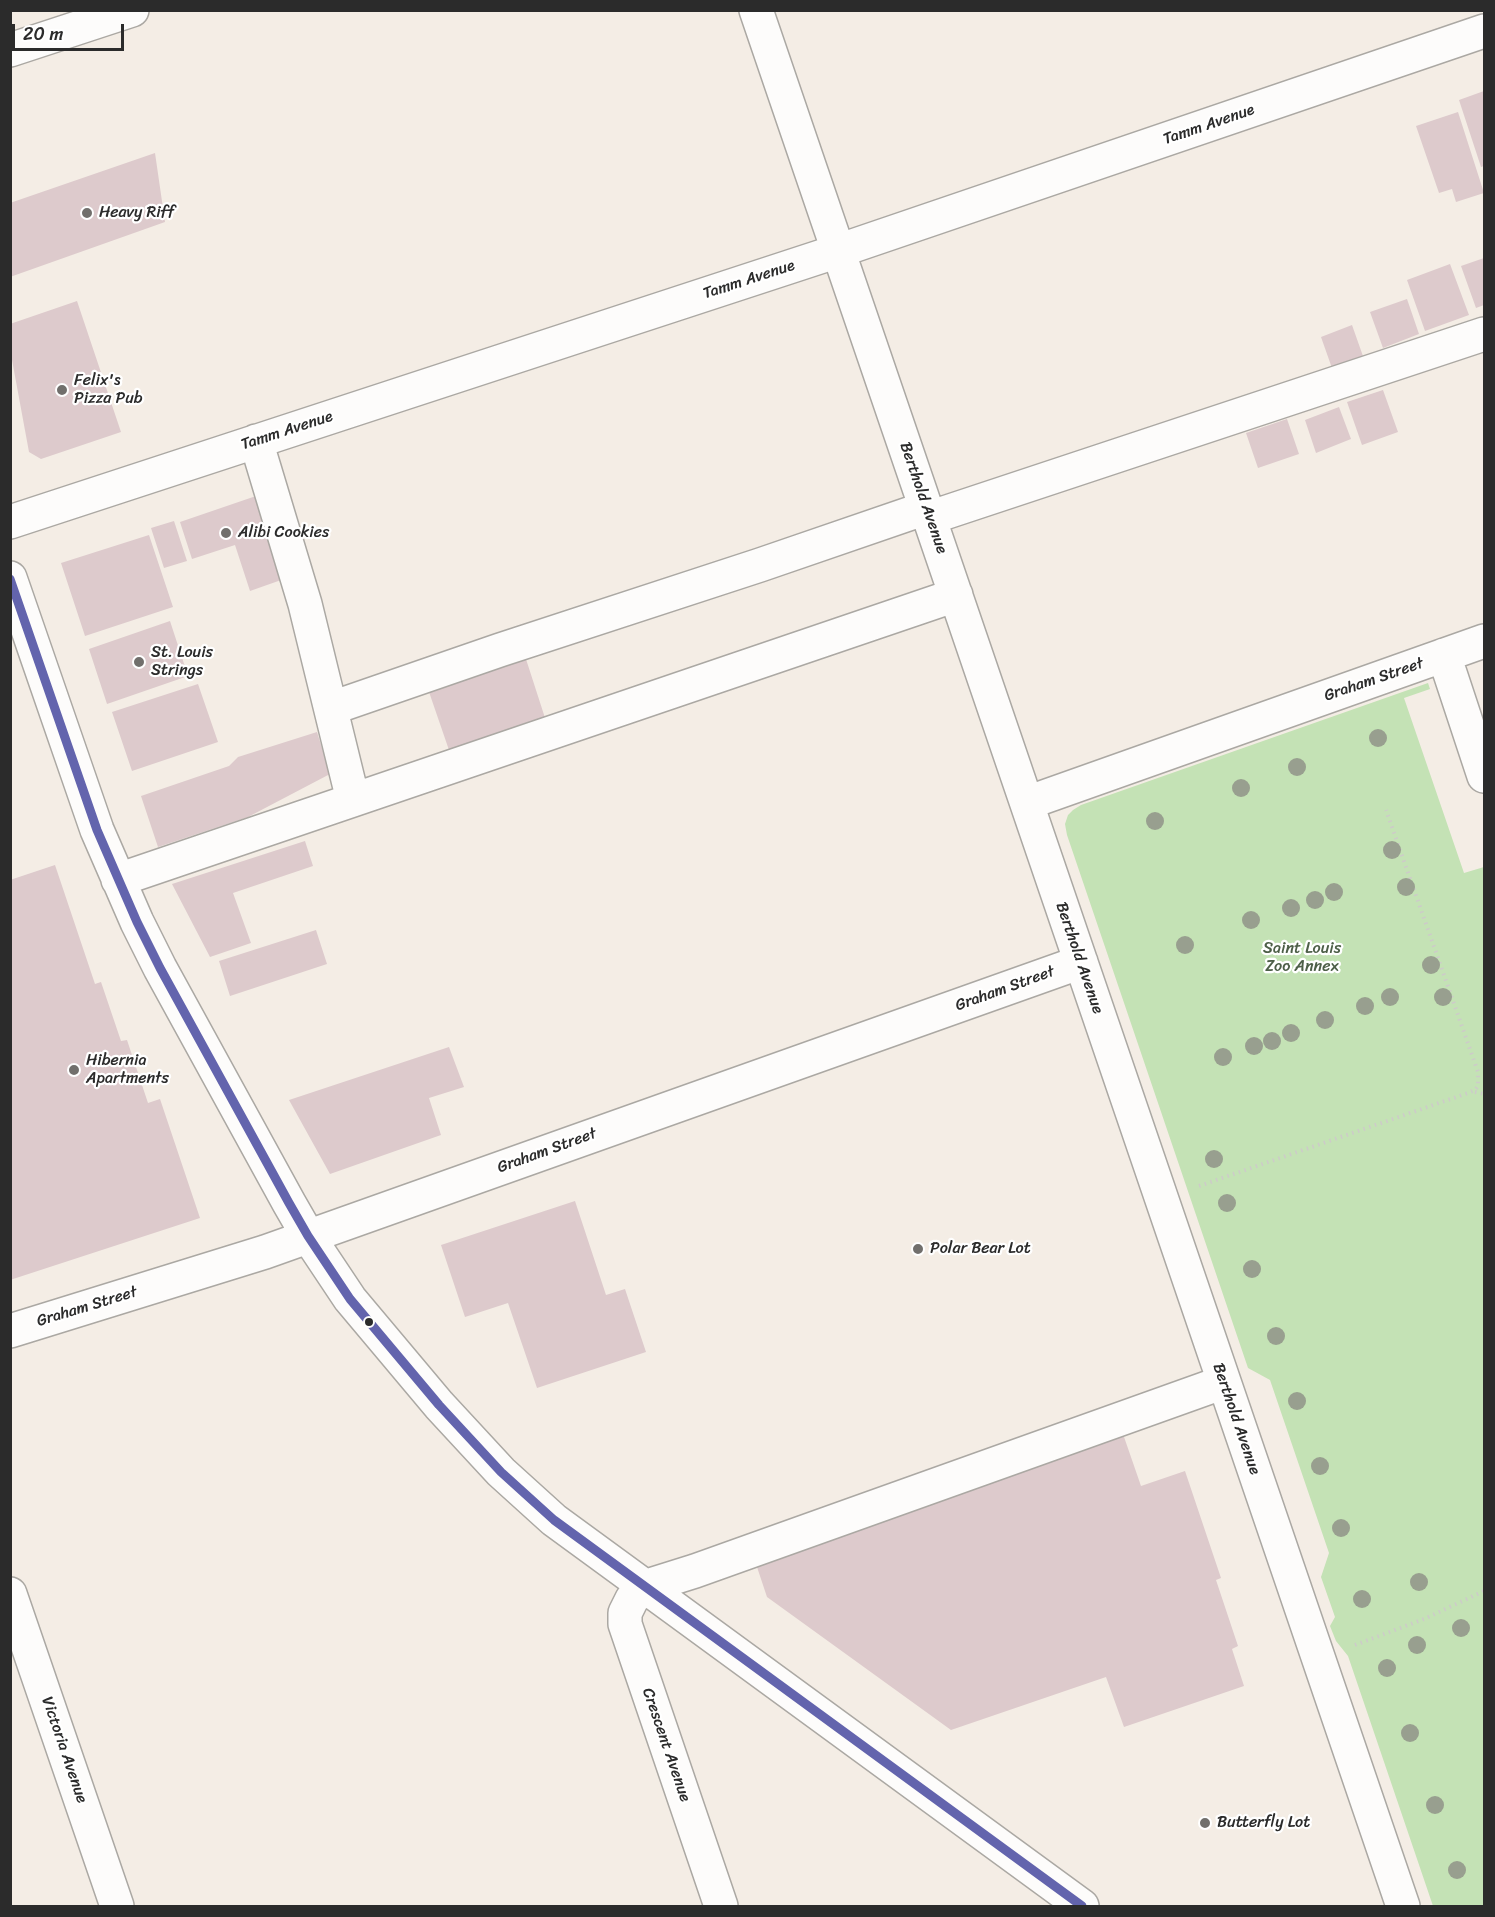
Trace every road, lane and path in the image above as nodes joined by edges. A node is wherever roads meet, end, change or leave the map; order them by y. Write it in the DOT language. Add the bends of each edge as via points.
graph roads {
  1 [pos="132,10"];
  2 [pos="756,10"];
  3 [pos="1485,31"];
  4 [pos="10,50"];
  5 [pos="838,251"];
  6 [pos="1485,334"];
  7 [pos="256,441"];
  8 [pos="928,513"];
  9 [pos="10,522"];
  10 [pos="10,578"];
  11 [pos="956,595"];
  12 [pos="1485,641"];
  13 [pos="1444,655"];
  14 [pos="332,708"];
  15 [pos="1485,776"];
  16 [pos="353,800"];
  17 [pos="1027,803"];
  18 [pos="1386,810"];
  19 [pos="118,880"];
  20 [pos="1081,962"];
  21 [pos="1475,1092"];
  22 [pos="1485,1094"];
  23 [pos="1199,1186"];
  24 [pos="308,1236"];
  25 [pos="10,1331"];
  26 [pos="1224,1382"];
  27 [pos="644,1587"];
  28 [pos="1485,1591"];
  29 [pos="10,1594"];
  30 [pos="1355,1644"];
  31 [pos="117,1906"];
  32 [pos="721,1906"];
  33 [pos="1082,1906"];
  34 [pos="1403,1906"];
  1 -- 4 [label="street"];
  2 -- 5 [label="street, Berthold Avenue"];
  3 -- 5 [label="street, Tamm Avenue"];
  5 -- 7 [label="street, Tamm Avenue"];
  5 -- 8 [label="street, Berthold Avenue"];
  6 -- 8 [label="street"];
  7 -- 9 [label="street, Tamm Avenue"];
  7 -- 14 [label="street"];
  8 -- 11 [label="street, Berthold Avenue"];
  8 -- 14 [label="street"];
  10 -- 19 [label="street"];
  11 -- 16 [label="street"];
  11 -- 17 [label="street, Berthold Avenue"];
  12 -- 13 [label="street, Graham Street"];
  13 -- 15 [label="street"];
  13 -- 17 [label="street, Graham Street"];
  14 -- 16 [label="street"];
  16 -- 19 [label="street"];
  17 -- 20 [label="street, Berthold Avenue"];
  18 -- 23 [label="path" via="1478,1072 1478,1086 1468,1093"];
  19 -- 24 [label="street" via="160,968"];
  20 -- 24 [label="street, Graham Street"];
  20 -- 26 [label="street, Berthold Avenue"];
  21 -- 22 [label="path"];
  24 -- 25 [label="street, Graham Street"];
  24 -- 27 [label="street" via="387,1345 501,1472 554,1520"];
  26 -- 27 [label="street"];
  26 -- 34 [label="street, Berthold Avenue"];
  27 -- 32 [label="street, Crescent Avenue" via="632,1599 625,1624"];
  27 -- 33 [label="street"];
  28 -- 30 [label="path" via="1432,1616"];
  29 -- 31 [label="street, Victoria Avenue"];
}
